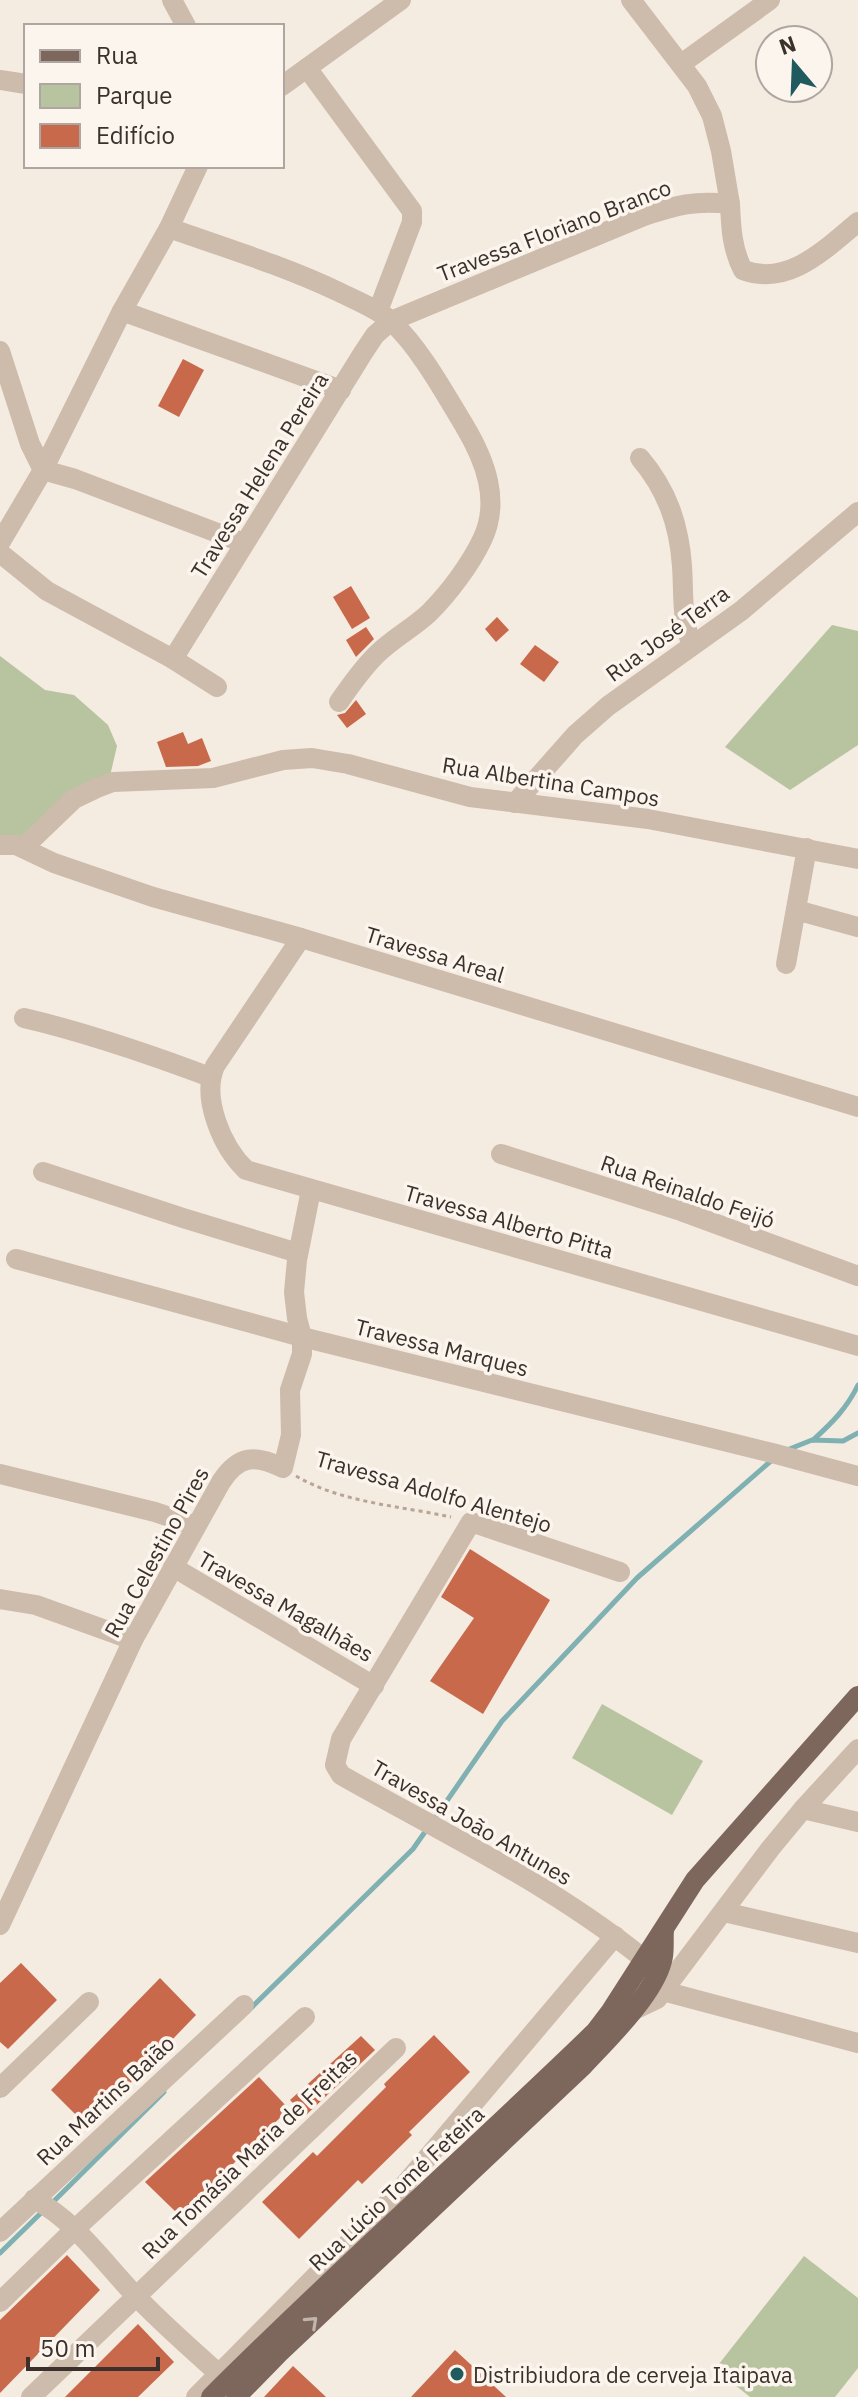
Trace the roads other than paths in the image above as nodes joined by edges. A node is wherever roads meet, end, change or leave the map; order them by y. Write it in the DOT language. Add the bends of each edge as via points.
graph roads {
  1 [pos="172,0"];
  2 [pos="631,0"];
  3 [pos="770,0"];
  4 [pos="389,4"];
  5 [pos="185,24"];
  6 [pos="681,64"];
  7 [pos="307,68"];
  8 [pos="0,80"];
  9 [pos="24,84"];
  10 [pos="284,85"];
  11 [pos="197,168"];
  12 [pos="730,204"];
  13 [pos="858,222"];
  14 [pos="169,228"];
  15 [pos="122,311"];
  16 [pos="384,316"];
  17 [pos="0,351"];
  18 [pos="341,390"];
  19 [pos="640,458"];
  20 [pos="43,470"];
  21 [pos="858,512"];
  22 [pos="0,543"];
  23 [pos="244,543"];
  24 [pos="0,553"];
  25 [pos="692,645"];
  26 [pos="173,659"];
  27 [pos="217,687"];
  28 [pos="339,702"];
  29 [pos="515,803"];
  30 [pos="0,845"];
  31 [pos="23,848"];
  32 [pos="807,848"];
  33 [pos="858,859"];
  34 [pos="796,910"];
  35 [pos="858,927"];
  36 [pos="301,938"];
  37 [pos="786,964"];
  38 [pos="24,1018"];
  39 [pos="210,1077"];
  40 [pos="858,1107"];
  41 [pos="501,1154"];
  42 [pos="43,1172"];
  43 [pos="311,1190"];
  44 [pos="298,1253"];
  45 [pos="16,1259"];
  46 [pos="858,1276"];
  47 [pos="302,1337"];
  48 [pos="858,1346"];
  49 [pos="0,1474"];
  50 [pos="858,1476"];
  51 [pos="471,1522"];
  52 [pos="196,1526"];
  53 [pos="173,1567"];
  54 [pos="620,1572"];
  55 [pos="0,1599"];
  56 [pos="133,1640"];
  57 [pos="374,1686"];
  58 [pos="858,1696"];
  59 [pos="858,1749"];
  60 [pos="803,1809"];
  61 [pos="858,1822"];
  62 [pos="724,1912"];
  63 [pos="0,1925"];
  64 [pos="615,1936"];
  65 [pos="858,1943"];
  66 [pos="655,1974"];
  67 [pos="89,2002"];
  68 [pos="244,2005"];
  69 [pos="634,2010"];
  70 [pos="611,2011"];
  71 [pos="305,2017"];
  72 [pos="858,2043"];
  73 [pos="396,2048"];
  74 [pos="0,2088"];
  75 [pos="40,2202"];
  76 [pos="70,2225"];
  77 [pos="0,2232"];
  78 [pos="135,2296"];
  79 [pos="0,2302"];
  80 [pos="231,2386"];
  81 [pos="31,2397"];
  82 [pos="196,2397"];
  83 [pos="211,2397"];
  1 -- 5 [label="street"];
  2 -- 6 [label="street"];
  3 -- 6 [label="street"];
  4 -- 7 [label="street"];
  6 -- 12 [label="street" via="712,116"];
  7 -- 10 [label="street"];
  7 -- 16 [label="street" via="412,211"];
  8 -- 9 [label="street"];
  11 -- 14 [label="street"];
  12 -- 13 [label="street" via="736,257 743,270 757,275 790,271"];
  12 -- 16 [label="street, Travessa Floriano Branco" via="682,204 644,216"];
  14 -- 15 [label="street"];
  14 -- 16 [label="street" via="307,277"];
  15 -- 18 [label="street"];
  15 -- 20 [label="street"];
  16 -- 18 [label="street, Travessa Helena Pereira"];
  16 -- 28 [label="street" via="416,351 474,441 485,467 491,511 482,540 458,578 429,613 377,654"];
  17 -- 20 [label="street"];
  18 -- 23 [label="street, Travessa Helena Pereira"];
  19 -- 25 [label="street" via="659,483 675,520 684,616"];
  20 -- 22 [label="street"];
  20 -- 23 [label="street"];
  21 -- 25 [label="street, Rua José Terra" via="741,611"];
  23 -- 26 [label="street, Travessa Helena Pereira"];
  24 -- 26 [label="street" via="47,591"];
  25 -- 29 [label="street, Rua José Terra" via="575,735"];
  26 -- 27 [label="street"];
  29 -- 31 [label="street, Rua Albertina Campos" via="470,797 348,764 283,760 213,778 105,785 74,799"];
  29 -- 32 [label="street, Rua Albertina Campos" via="648,819"];
  30 -- 31 [label="street, Travessa Areal"];
  31 -- 36 [label="street, Travessa Areal" via="153,897"];
  32 -- 33 [label="street, Rua Albertina Campos"];
  32 -- 34 [label="street"];
  34 -- 35 [label="street"];
  34 -- 37 [label="street"];
  36 -- 39 [label="street"];
  36 -- 40 [label="street, Travessa Areal"];
  38 -- 39 [label="street" via="128,1046"];
  39 -- 43 [label="street, Travessa Alberto Pitta" via="210,1098 235,1159 246,1170"];
  41 -- 46 [label="street, Rua Reinaldo Feijó" via="681,1211"];
  42 -- 44 [label="street"];
  43 -- 44 [label="street"];
  43 -- 48 [label="street, Travessa Alberto Pitta"];
  44 -- 47 [label="street" via="294,1292"];
  45 -- 47 [label="street, Travessa Marques"];
  47 -- 50 [label="street, Travessa Marques"];
  47 -- 52 [label="street, Rua Celestino Pires" via="290,1390 291,1435 283,1468 264,1459 231,1467"];
  49 -- 52 [label="street"];
  51 -- 54 [label="street, Travessa Adolfo Alentejo"];
  51 -- 57 [label="street, Travessa João Antunes"];
  52 -- 53 [label="street, Rua Celestino Pires"];
  53 -- 56 [label="street, Rua Celestino Pires"];
  53 -- 57 [label="street, Travessa Magalhães"];
  55 -- 56 [label="street" via="36,1605"];
  56 -- 63 [label="street, Rua Celestino Pires"];
  57 -- 64 [label="street, Travessa João Antunes" via="341,1739 335,1765 341,1775 517,1872"];
  58 -- 66 [label="main road, Rua Lúcio Tomé Feteira" via="695,1880 664,1930 663,1958"];
  59 -- 60 [label="street, Rua Lúcio Tomé Feteira"];
  60 -- 61 [label="street"];
  60 -- 62 [label="street, Rua Lúcio Tomé Feteira"];
  62 -- 65 [label="street"];
  62 -- 66 [label="street, Rua Lúcio Tomé Feteira"];
  64 -- 66 [label="street, Travessa João Antunes"];
  64 -- 80 [label="street"];
  66 -- 69 [label="main road, Rua Lúcio Tomé Feteira"];
  66 -- 70 [label="main road, Rua Lúcio Tomé Feteira"];
  66 -- 72 [label="street"];
  67 -- 74 [label="street"];
  68 -- 75 [label="street, Rua Martins Baião"];
  69 -- 70 [label="street"];
  80 -- 69 [label="main road, Rua Lúcio Tomé Feteira, one-way" via="279,2353 583,2066"];
  70 -- 80 [label="main road, Rua Lúcio Tomé Feteira" via="541,2084 285,2324"];
  71 -- 76 [label="street"];
  73 -- 78 [label="street, Rua Tomásia Maria de Freitas"];
  75 -- 76 [label="street"];
  75 -- 77 [label="street, Rua Martins Baião"];
  76 -- 78 [label="street"];
  76 -- 79 [label="street"];
  78 -- 80 [label="street"];
  78 -- 81 [label="street, Rua Tomásia Maria de Freitas"];
  80 -- 82 [label="street"];
  80 -- 83 [label="main road, Rua Lúcio Tomé Feteira"];
}
